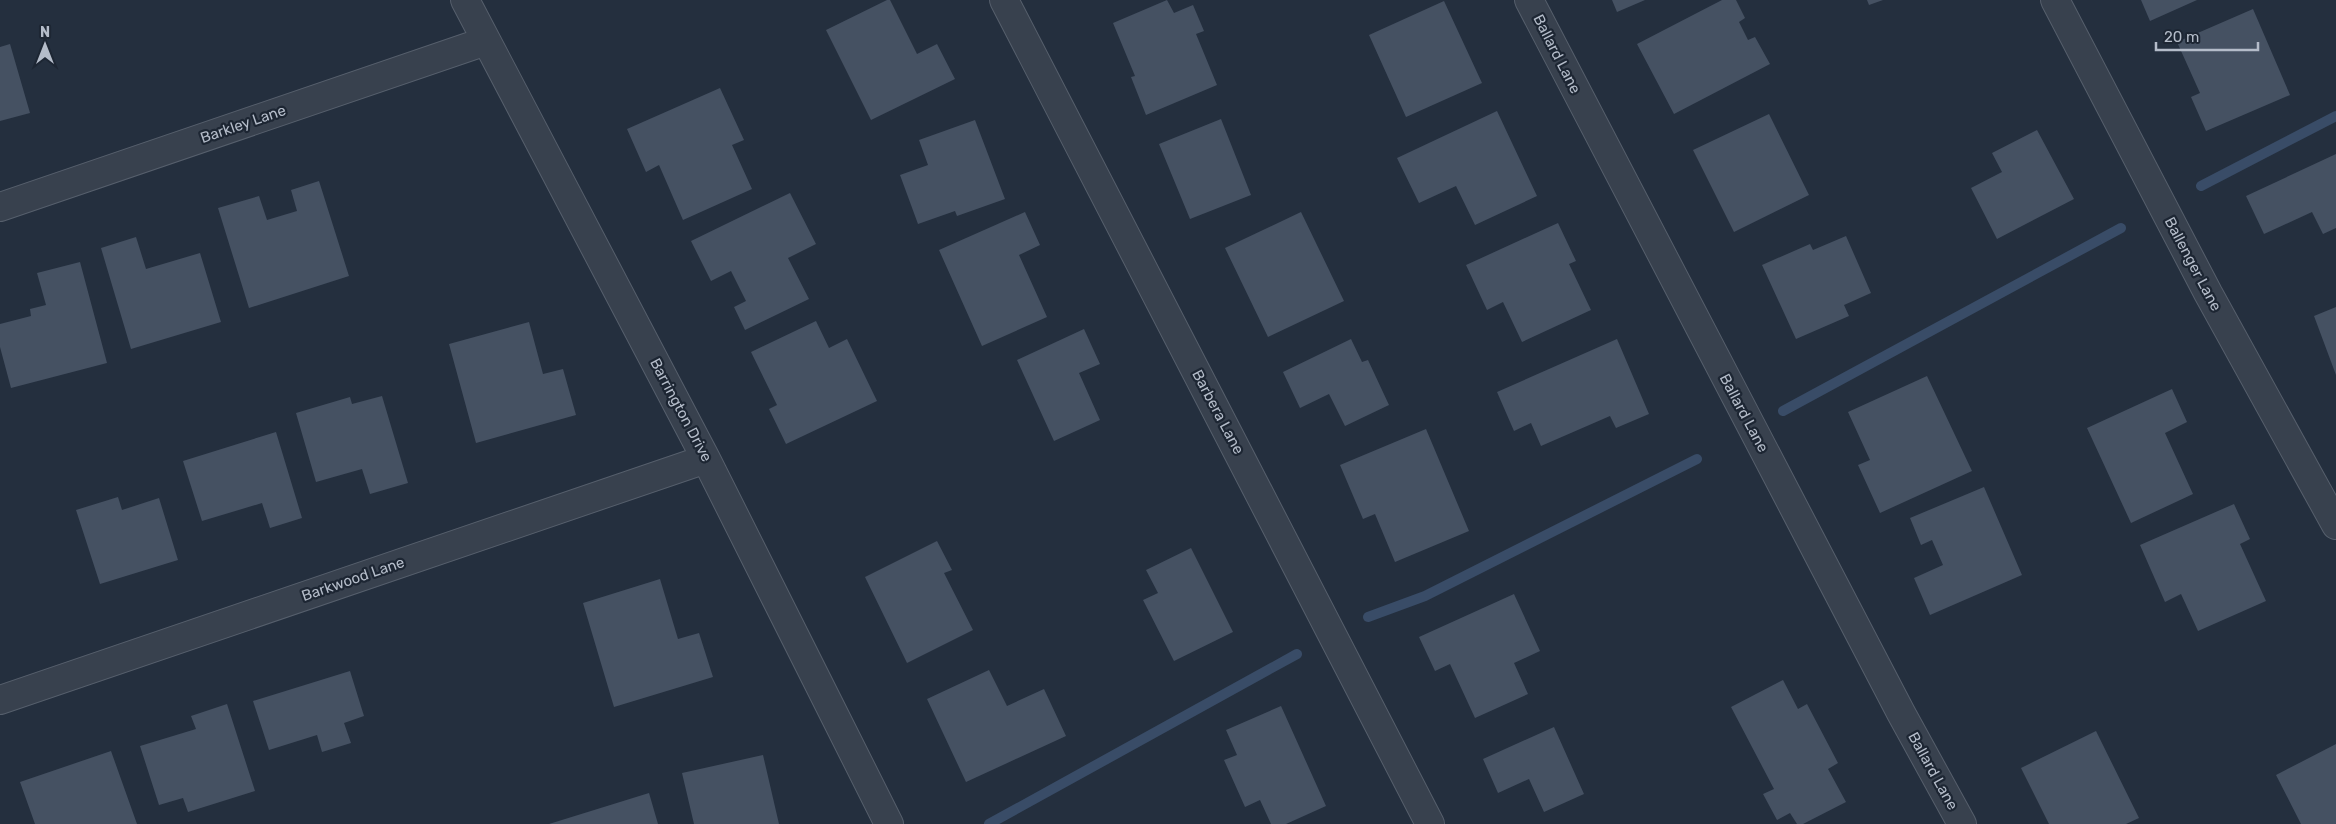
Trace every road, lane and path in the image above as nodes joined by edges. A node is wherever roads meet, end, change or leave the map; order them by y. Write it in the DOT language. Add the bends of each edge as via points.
graph roads {
  1 [pos="465,0"];
  2 [pos="1004,0"];
  3 [pos="1529,0"];
  4 [pos="2055,0"];
  5 [pos="486,41"];
  6 [pos="0,207"];
  7 [pos="706,458"];
  8 [pos="2336,525"];
  9 [pos="0,700"];
  10 [pos="890,824"];
  11 [pos="1430,824"];
  12 [pos="1962,824"];
  1 -- 5 [label="street, Barrington Drive"];
  2 -- 11 [label="street, Barbera Lane"];
  3 -- 12 [label="street, Ballard Lane"];
  4 -- 8 [label="street, Ballenger Lane" via="2208,294"];
  5 -- 6 [label="street, Barkley Lane"];
  5 -- 7 [label="street, Barrington Drive"];
  7 -- 9 [label="street, Barkwood Lane"];
  7 -- 10 [label="street, Barrington Drive"];
}
